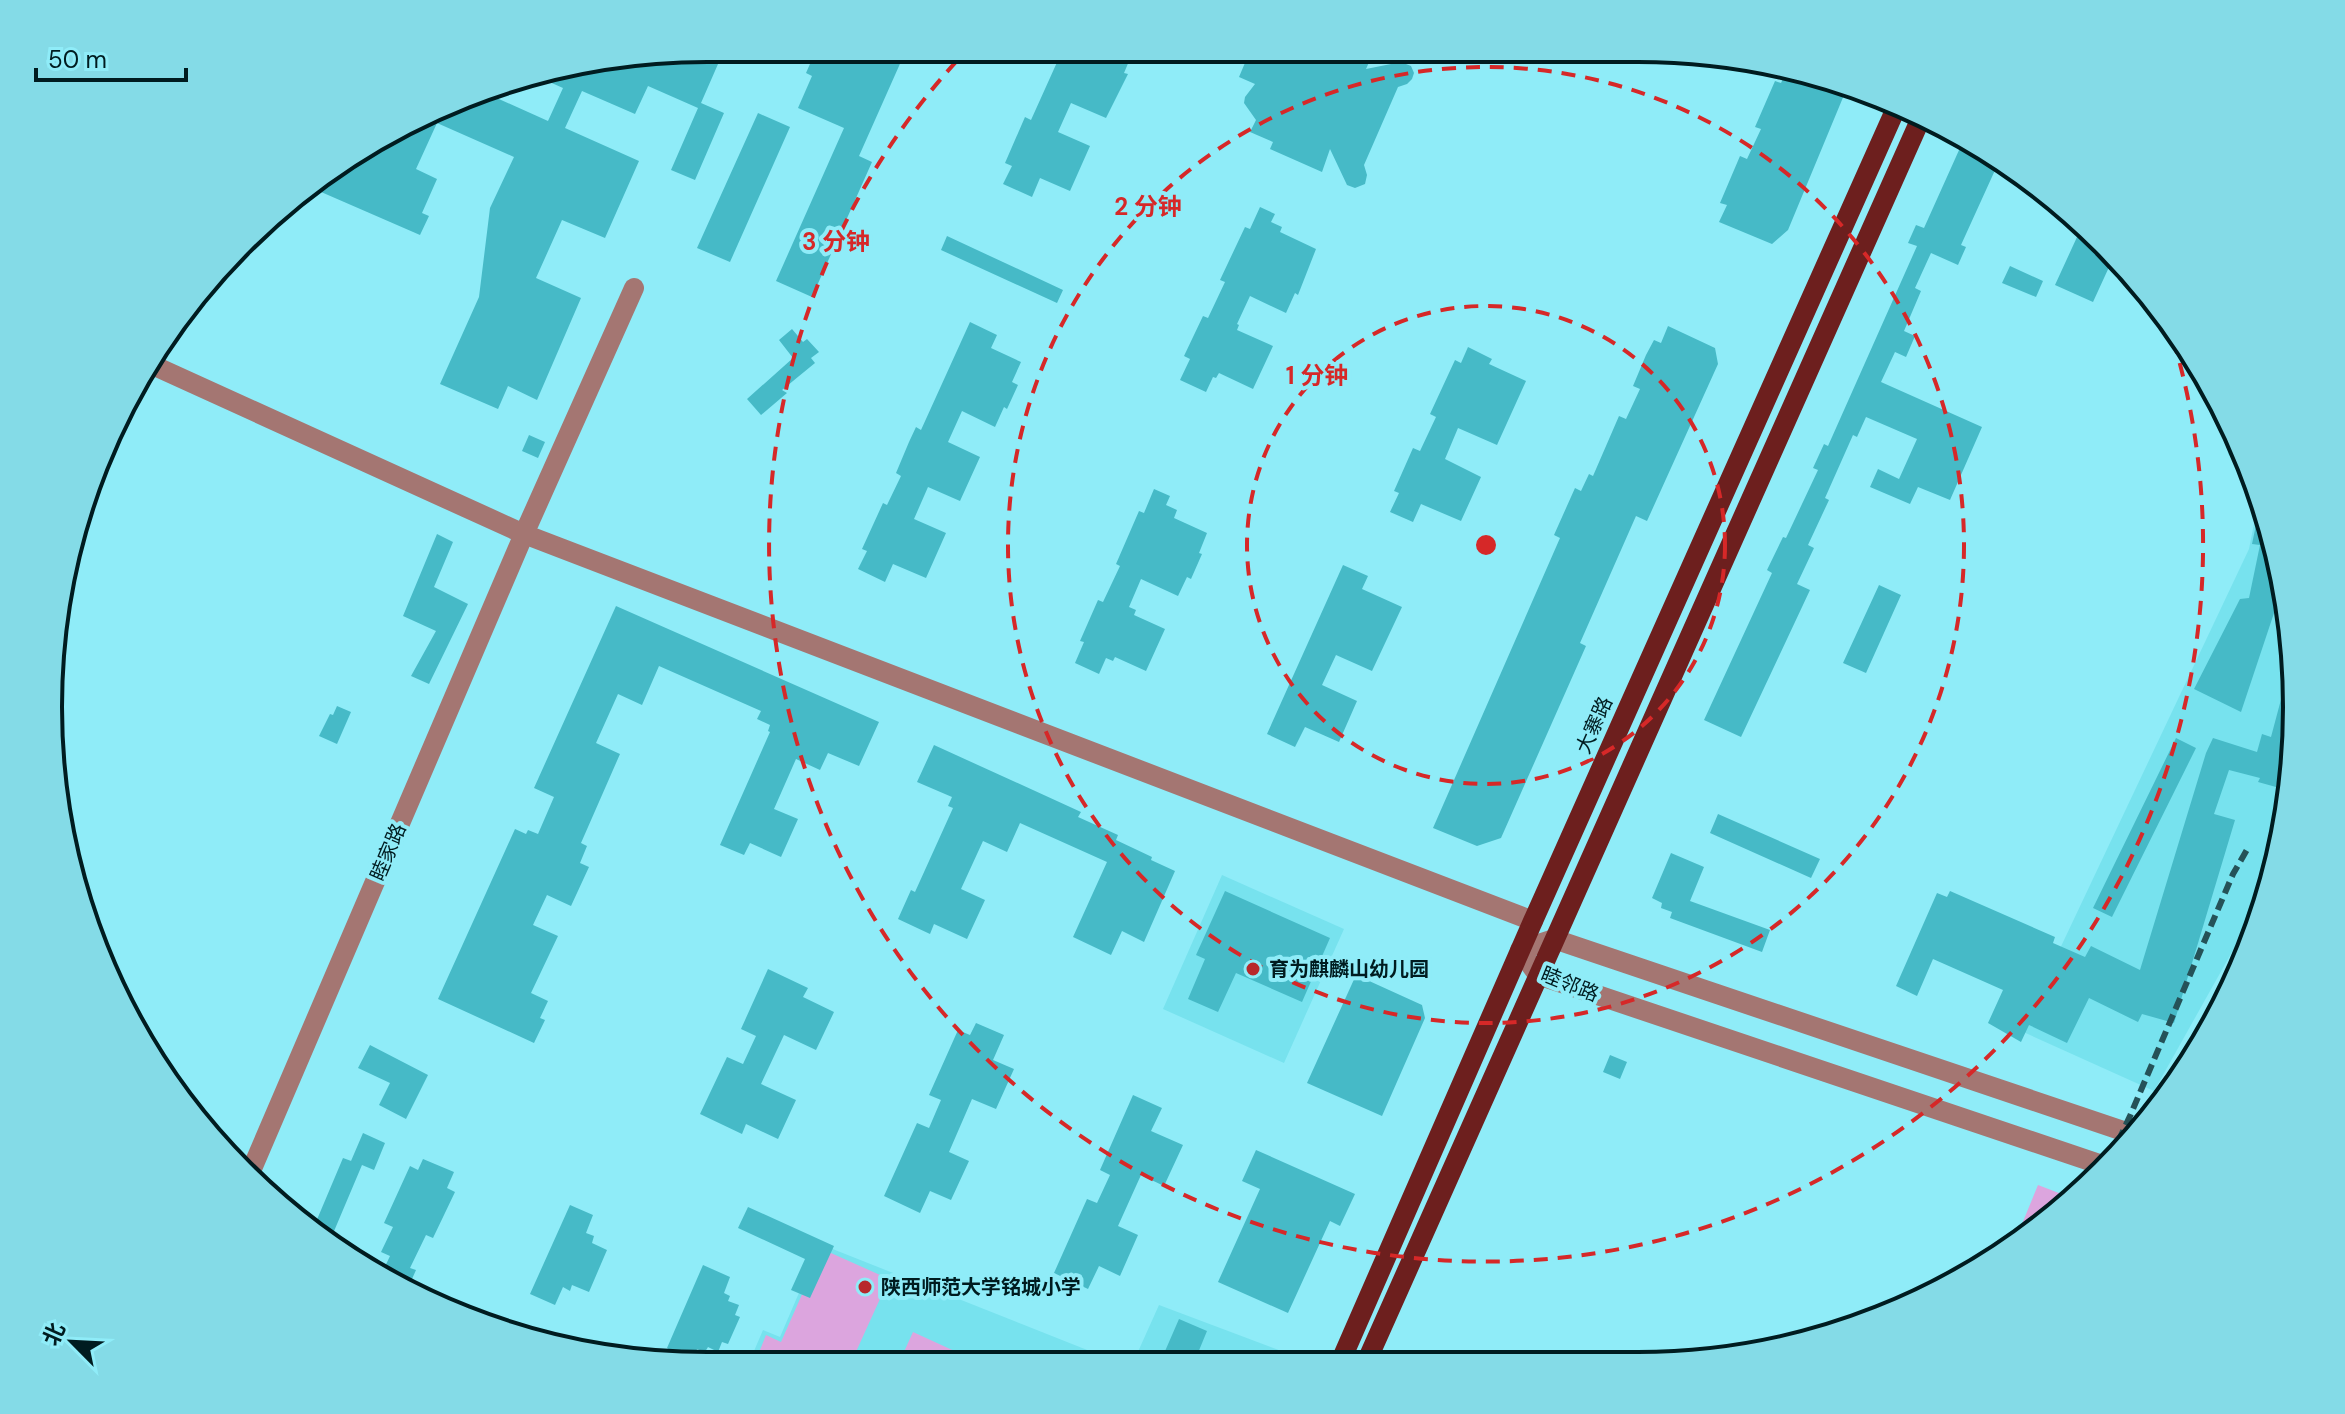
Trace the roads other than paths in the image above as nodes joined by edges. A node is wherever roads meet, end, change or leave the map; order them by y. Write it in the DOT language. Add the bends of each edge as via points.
graph roads {
  1 [pos="1893,115"];
  2 [pos="1917,126"];
  3 [pos="634,288"];
  4 [pos="159,368"];
  5 [pos="524,534"];
  6 [pos="1533,921"];
  7 [pos="1554,939"];
  8 [pos="1520,950"];
  9 [pos="1538,975"];
  10 [pos="2124,1131"];
  11 [pos="2095,1162"];
  12 [pos="253,1165"];
  13 [pos="1345,1352"];
  14 [pos="1371,1352"];
  1 -- 6 [label="main road, 大寨路"];
  2 -- 7 [label="main road"];
  3 -- 5 [label="street, 睦家路"];
  4 -- 5 [label="street"];
  5 -- 6 [label="street"];
  5 -- 12 [label="street, 睦家路"];
  6 -- 8 [label="main road, 大寨路"];
  7 -- 8 [label="street, 睦邻路"];
  7 -- 9 [label="main road"];
  7 -- 10 [label="street, 睦邻路"];
  8 -- 9 [label="street, 睦邻路"];
  8 -- 13 [label="main road, 大寨路"];
  9 -- 11 [label="street, 睦邻路"];
  9 -- 14 [label="main road"];
}
